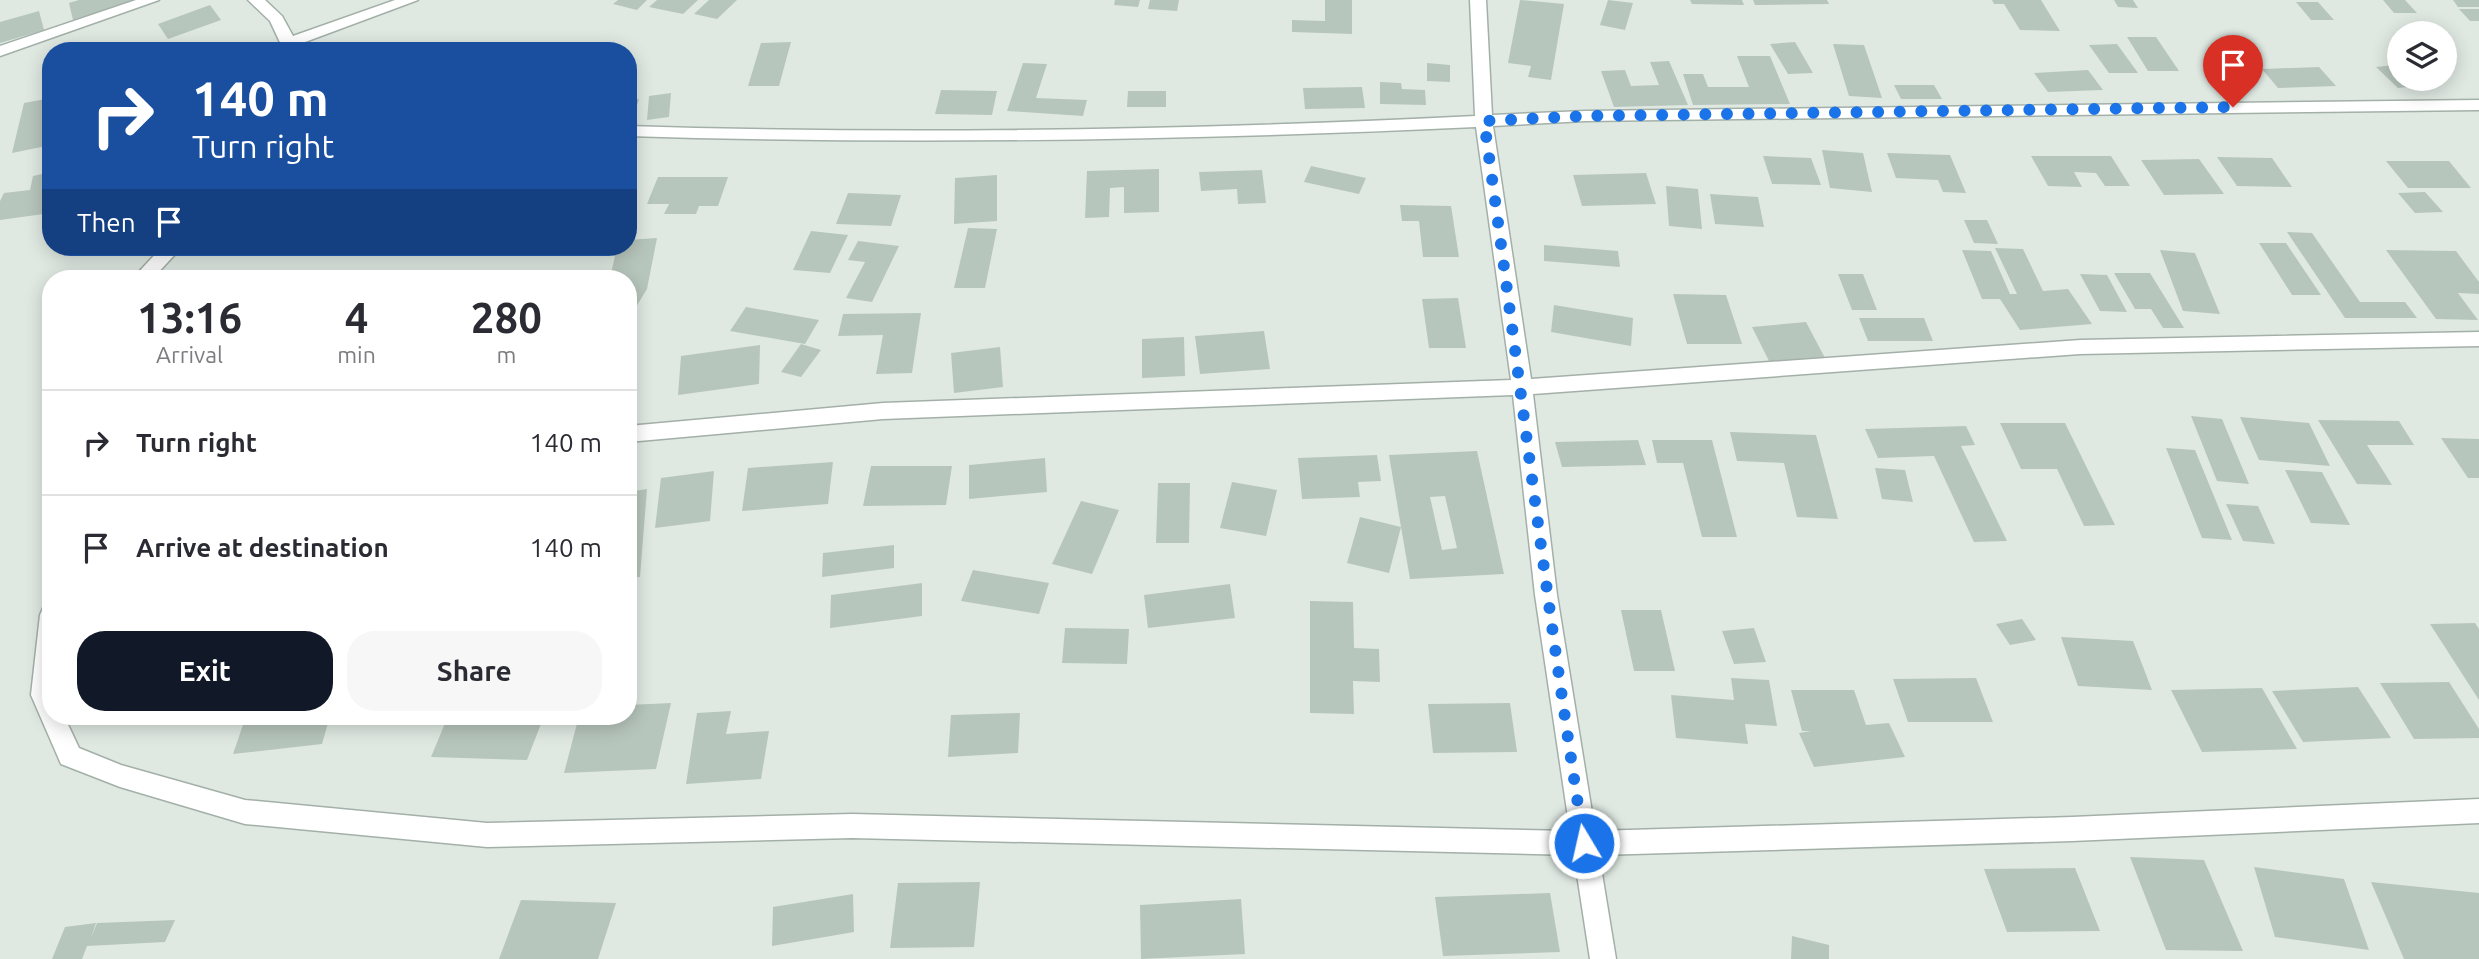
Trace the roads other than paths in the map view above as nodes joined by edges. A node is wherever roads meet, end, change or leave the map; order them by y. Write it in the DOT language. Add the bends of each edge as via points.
graph roads {
  1 [pos="151,0"];
  2 [pos="256,0"];
  3 [pos="410,0"];
  4 [pos="1478,0"];
  5 [pos="289,42"];
  6 [pos="301,42"];
  7 [pos="0,51"];
  8 [pos="2479,105"];
  9 [pos="1484,121"];
  10 [pos="637,131"];
  11 [pos="164,256"];
  12 [pos="150,270"];
  13 [pos="2479,339"];
  14 [pos="1522,387"];
  15 [pos="637,433"];
  16 [pos="56,725"];
  17 [pos="2479,811"];
  18 [pos="1584,843"];
  19 [pos="1603,959"];
  1 -- 7 [label="street"];
  2 -- 5 [label="street" via="277,19"];
  3 -- 6 [label="street"];
  4 -- 9 [label="street"];
  8 -- 9 [label="street"];
  9 -- 10 [label="street" via="1285,130 783,136"];
  9 -- 14 [label="street"];
  11 -- 12 [label="street"];
  13 -- 14 [label="street" via="2080,347"];
  14 -- 15 [label="street" via="883,411"];
  14 -- 18 [label="street" via="1546,595"];
  16 -- 18 [label="street" via="70,756 120,776 245,812 351,825 487,835 852,826"];
  17 -- 18 [label="street" via="2059,830"];
  18 -- 19 [label="street"];
}
